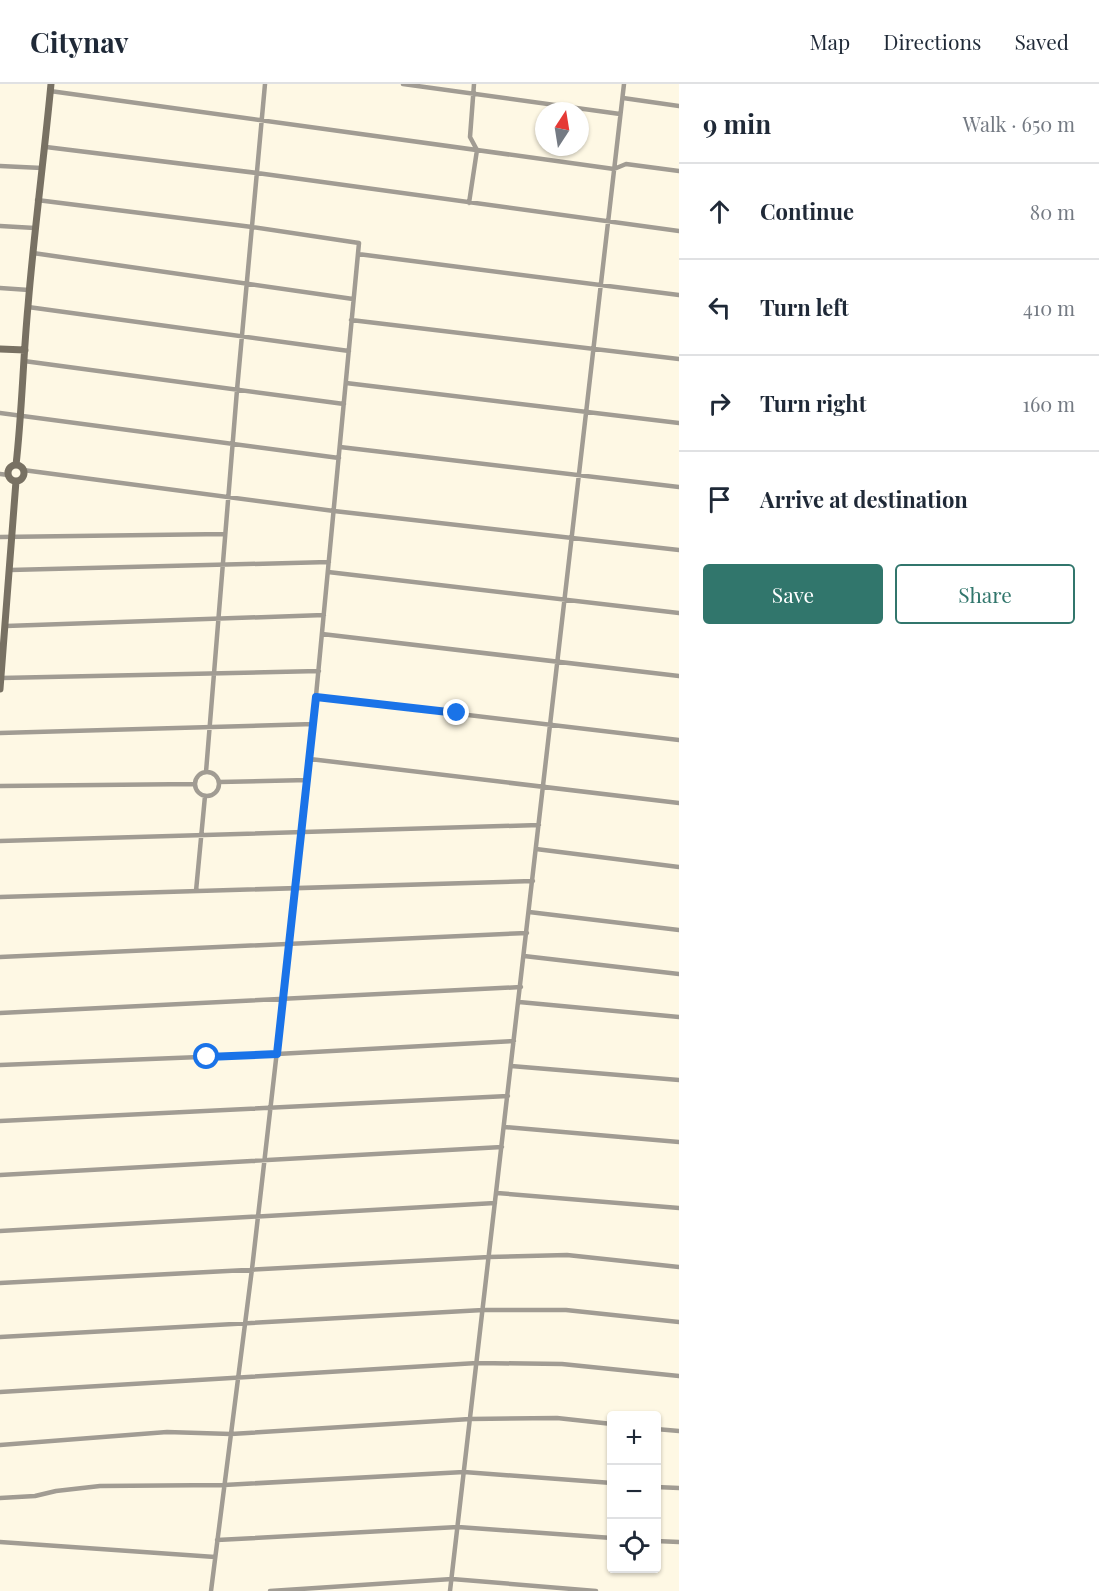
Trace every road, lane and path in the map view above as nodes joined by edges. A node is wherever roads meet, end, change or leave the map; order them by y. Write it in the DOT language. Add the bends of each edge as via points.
graph roads {
  1 [pos="266,84"];
  2 [pos="403,84"];
  3 [pos="474,84"];
  4 [pos="624,84"];
  5 [pos="51,87"];
  6 [pos="473,94"];
  7 [pos="623,98"];
  8 [pos="679,106"];
  9 [pos="620,114"];
  10 [pos="262,120"];
  11 [pos="46,147"];
  12 [pos="477,150"];
  13 [pos="0,165"];
  14 [pos="42,168"];
  15 [pos="614,168"];
  16 [pos="679,171"];
  17 [pos="257,173"];
  18 [pos="38,200"];
  19 [pos="469,203"];
  20 [pos="608,223"];
  21 [pos="0,226"];
  22 [pos="252,227"];
  23 [pos="35,228"];
  24 [pos="679,231"];
  25 [pos="33,253"];
  26 [pos="358,254"];
  27 [pos="247,284"];
  28 [pos="601,285"];
  29 [pos="0,288"];
  30 [pos="29,290"];
  31 [pos="679,295"];
  32 [pos="353,299"];
  33 [pos="28,308"];
  34 [pos="351,320"];
  35 [pos="242,337"];
  36 [pos="0,349"];
  37 [pos="594,349"];
  38 [pos="25,350"];
  39 [pos="349,351"];
  40 [pos="679,359"];
  41 [pos="24,361"];
  42 [pos="345,383"];
  43 [pos="237,390"];
  44 [pos="344,404"];
  45 [pos="587,411"];
  46 [pos="0,413"];
  47 [pos="22,414"];
  48 [pos="679,423"];
  49 [pos="233,444"];
  50 [pos="340,447"];
  51 [pos="339,458"];
  52 [pos="16,465"];
  53 [pos="23,470"];
  54 [pos="4,474"];
  55 [pos="580,475"];
  56 [pos="16,481"];
  57 [pos="679,487"];
  58 [pos="228,498"];
  59 [pos="334,511"];
  60 [pos="225,534"];
  61 [pos="0,537"];
  62 [pos="573,537"];
  63 [pos="13,538"];
  64 [pos="679,550"];
  65 [pos="329,562"];
  66 [pos="223,565"];
  67 [pos="10,570"];
  68 [pos="328,572"];
  69 [pos="565,600"];
  70 [pos="3,604"];
  71 [pos="679,613"];
  72 [pos="324,615"];
  73 [pos="219,618"];
  74 [pos="6,626"];
  75 [pos="322,634"];
  76 [pos="558,662"];
  77 [pos="1,670"];
  78 [pos="319,671"];
  79 [pos="214,674"];
  80 [pos="679,676"];
  81 [pos="2,678"];
  82 [pos="0,689"];
  83 [pos="316,697"];
  84 [pos="314,724"];
  85 [pos="551,725"];
  86 [pos="210,727"];
  87 [pos="0,733"];
  88 [pos="679,740"];
  89 [pos="310,759"];
  90 [pos="206,772"];
  91 [pos="308,780"];
  92 [pos="219,782"];
  93 [pos="195,784"];
  94 [pos="0,786"];
  95 [pos="544,787"];
  96 [pos="205,796"];
  97 [pos="679,803"];
  98 [pos="539,825"];
  99 [pos="302,832"];
  100 [pos="201,835"];
  101 [pos="0,841"];
  102 [pos="536,849"];
  103 [pos="679,867"];
  104 [pos="533,880"];
  105 [pos="296,888"];
  106 [pos="196,891"];
  107 [pos="0,897"];
  108 [pos="529,912"];
  109 [pos="679,930"];
  110 [pos="527,933"];
  111 [pos="289,944"];
  112 [pos="524,956"];
  113 [pos="0,957"];
  114 [pos="679,974"];
  115 [pos="520,987"];
  116 [pos="283,999"];
  117 [pos="519,1002"];
  118 [pos="0,1013"];
  119 [pos="679,1017"];
  120 [pos="514,1041"];
  121 [pos="277,1054"];
  122 [pos="0,1065"];
  123 [pos="511,1066"];
  124 [pos="679,1080"];
  125 [pos="508,1096"];
  126 [pos="270,1108"];
  127 [pos="0,1121"];
  128 [pos="504,1127"];
  129 [pos="679,1142"];
  130 [pos="502,1147"];
  131 [pos="264,1160"];
  132 [pos="0,1174"];
  133 [pos="497,1193"];
  134 [pos="495,1203"];
  135 [pos="679,1208"];
  136 [pos="258,1216"];
  137 [pos="0,1231"];
  138 [pos="489,1257"];
  139 [pos="679,1267"];
  140 [pos="252,1269"];
  141 [pos="0,1283"];
  142 [pos="483,1310"];
  143 [pos="679,1322"];
  144 [pos="245,1324"];
  145 [pos="0,1337"];
  146 [pos="477,1363"];
  147 [pos="679,1376"];
  148 [pos="238,1377"];
  149 [pos="0,1392"];
  150 [pos="470,1419"];
  151 [pos="607,1423"];
  152 [pos="661,1429"];
  153 [pos="679,1431"];
  154 [pos="231,1434"];
  155 [pos="0,1445"];
  156 [pos="464,1472"];
  157 [pos="607,1483"];
  158 [pos="224,1485"];
  159 [pos="661,1487"];
  160 [pos="679,1488"];
  161 [pos="0,1498"];
  162 [pos="458,1527"];
  163 [pos="607,1538"];
  164 [pos="217,1540"];
  165 [pos="661,1541"];
  166 [pos="0,1542"];
  167 [pos="679,1542"];
  168 [pos="215,1557"];
  169 [pos="452,1580"];
  170 [pos="211,1591"];
  171 [pos="270,1591"];
  172 [pos="450,1591"];
  173 [pos="596,1591"];
  1 -- 10 [label="street"];
  2 -- 6 [label="street"];
  3 -- 6 [label="street"];
  4 -- 7 [label="street"];
  5 -- 10 [label="street"];
  5 -- 11 [label="main road"];
  6 -- 9 [label="street"];
  6 -- 12 [label="street" via="470,137"];
  7 -- 8 [label="street"];
  7 -- 9 [label="street"];
  9 -- 15 [label="street"];
  10 -- 12 [label="street"];
  10 -- 17 [label="street"];
  11 -- 14 [label="main road"];
  11 -- 17 [label="street"];
  12 -- 15 [label="street"];
  12 -- 19 [label="street"];
  13 -- 14 [label="street"];
  14 -- 18 [label="main road"];
  15 -- 16 [label="street" via="626,164"];
  15 -- 20 [label="street"];
  17 -- 19 [label="street"];
  17 -- 22 [label="street"];
  18 -- 22 [label="street"];
  18 -- 23 [label="main road"];
  19 -- 20 [label="street"];
  20 -- 24 [label="street"];
  20 -- 28 [label="street"];
  21 -- 23 [label="street"];
  22 -- 26 [label="street" via="359,243"];
  22 -- 27 [label="street"];
  23 -- 25 [label="main road"];
  25 -- 27 [label="street"];
  25 -- 30 [label="main road"];
  26 -- 28 [label="street"];
  26 -- 32 [label="street"];
  27 -- 32 [label="street"];
  27 -- 35 [label="street"];
  28 -- 31 [label="street"];
  28 -- 37 [label="street"];
  29 -- 30 [label="street"];
  30 -- 33 [label="main road"];
  32 -- 34 [label="street"];
  33 -- 35 [label="street"];
  33 -- 38 [label="main road"];
  34 -- 37 [label="street"];
  34 -- 39 [label="street"];
  35 -- 39 [label="street"];
  35 -- 43 [label="street"];
  36 -- 38 [label="main road"];
  37 -- 40 [label="street"];
  37 -- 45 [label="street"];
  38 -- 41 [label="main road"];
  39 -- 42 [label="street"];
  41 -- 43 [label="street"];
  41 -- 47 [label="main road"];
  42 -- 44 [label="street"];
  42 -- 45 [label="street"];
  43 -- 44 [label="street"];
  43 -- 49 [label="street"];
  44 -- 50 [label="street"];
  45 -- 48 [label="street"];
  45 -- 55 [label="street"];
  46 -- 47 [label="street"];
  47 -- 49 [label="street"];
  47 -- 52 [label="main road"];
  49 -- 51 [label="street"];
  49 -- 58 [label="street"];
  50 -- 51 [label="street"];
  50 -- 55 [label="street"];
  51 -- 59 [label="street"];
  52 -- 53 [label="main road"];
  52 -- 54 [label="main road"];
  53 -- 56 [label="main road" via="22,478"];
  53 -- 58 [label="street"];
  54 -- 56 [label="main road"];
  55 -- 57 [label="street"];
  55 -- 62 [label="street"];
  56 -- 63 [label="main road"];
  58 -- 59 [label="street"];
  58 -- 60 [label="street"];
  59 -- 62 [label="street"];
  59 -- 65 [label="street"];
  60 -- 63 [label="street"];
  60 -- 66 [label="street"];
  61 -- 63 [label="street"];
  62 -- 64 [label="street"];
  62 -- 69 [label="street"];
  63 -- 67 [label="main road"];
  65 -- 66 [label="street"];
  65 -- 68 [label="street"];
  66 -- 67 [label="street"];
  66 -- 73 [label="street"];
  67 -- 70 [label="main road"];
  68 -- 69 [label="street"];
  68 -- 72 [label="street"];
  69 -- 71 [label="street"];
  69 -- 76 [label="street"];
  70 -- 74 [label="main road"];
  72 -- 73 [label="street"];
  72 -- 75 [label="street"];
  73 -- 74 [label="street"];
  73 -- 79 [label="street"];
  74 -- 77 [label="main road"];
  75 -- 76 [label="street"];
  75 -- 78 [label="street"];
  76 -- 80 [label="street"];
  76 -- 85 [label="street"];
  77 -- 81 [label="main road"];
  78 -- 79 [label="street"];
  78 -- 83 [label="street"];
  79 -- 81 [label="street"];
  79 -- 86 [label="street"];
  81 -- 82 [label="main road"];
  83 -- 84 [label="street"];
  83 -- 85 [label="street"];
  84 -- 86 [label="street"];
  84 -- 89 [label="street"];
  85 -- 88 [label="street"];
  85 -- 95 [label="street"];
  86 -- 87 [label="street"];
  86 -- 90 [label="street"];
  89 -- 91 [label="street"];
  89 -- 95 [label="street"];
  90 -- 92 [label="street"];
  90 -- 93 [label="street" via="198,776"];
  91 -- 92 [label="street"];
  91 -- 99 [label="street"];
  92 -- 96 [label="street" via="217,791"];
  93 -- 94 [label="street"];
  93 -- 96 [label="street"];
  95 -- 97 [label="street"];
  95 -- 98 [label="street"];
  96 -- 100 [label="street"];
  98 -- 99 [label="street"];
  98 -- 102 [label="street"];
  99 -- 100 [label="street"];
  99 -- 105 [label="street"];
  100 -- 101 [label="street"];
  100 -- 106 [label="street"];
  102 -- 103 [label="street"];
  102 -- 104 [label="street"];
  104 -- 105 [label="street"];
  104 -- 108 [label="street"];
  105 -- 106 [label="street"];
  105 -- 111 [label="street"];
  106 -- 107 [label="street"];
  108 -- 109 [label="street"];
  108 -- 110 [label="street"];
  110 -- 111 [label="street"];
  110 -- 112 [label="street"];
  111 -- 113 [label="street"];
  111 -- 116 [label="street"];
  112 -- 114 [label="street"];
  112 -- 115 [label="street"];
  115 -- 116 [label="street"];
  115 -- 117 [label="street"];
  116 -- 118 [label="street"];
  116 -- 121 [label="street"];
  117 -- 119 [label="street"];
  117 -- 120 [label="street"];
  120 -- 121 [label="street"];
  120 -- 123 [label="street"];
  121 -- 122 [label="street"];
  121 -- 126 [label="street"];
  123 -- 124 [label="street"];
  123 -- 125 [label="street"];
  125 -- 126 [label="street"];
  125 -- 128 [label="street"];
  126 -- 127 [label="street"];
  126 -- 131 [label="street"];
  128 -- 129 [label="street"];
  128 -- 130 [label="street"];
  130 -- 131 [label="street"];
  130 -- 133 [label="street"];
  131 -- 132 [label="street"];
  131 -- 136 [label="street"];
  133 -- 134 [label="street"];
  133 -- 135 [label="street"];
  134 -- 136 [label="street"];
  134 -- 138 [label="street"];
  136 -- 137 [label="street"];
  136 -- 140 [label="street"];
  138 -- 139 [label="street" via="567,1255"];
  138 -- 140 [label="street"];
  138 -- 142 [label="street"];
  140 -- 141 [label="street"];
  140 -- 144 [label="street"];
  142 -- 143 [label="street" via="566,1310"];
  142 -- 144 [label="street"];
  142 -- 146 [label="street"];
  144 -- 145 [label="street"];
  144 -- 148 [label="street"];
  146 -- 147 [label="street" via="562,1364"];
  146 -- 148 [label="street"];
  146 -- 150 [label="street"];
  148 -- 149 [label="street"];
  148 -- 154 [label="street"];
  150 -- 151 [label="street" via="557,1418"];
  150 -- 154 [label="street"];
  150 -- 156 [label="street"];
  152 -- 153 [label="street"];
  154 -- 155 [label="street" via="167,1432"];
  154 -- 158 [label="street"];
  156 -- 157 [label="street"];
  156 -- 158 [label="street"];
  156 -- 162 [label="street"];
  158 -- 161 [label="street" via="100,1486"];
  158 -- 164 [label="street"];
  159 -- 160 [label="street"];
  162 -- 163 [label="street"];
  162 -- 164 [label="street"];
  162 -- 169 [label="street"];
  164 -- 168 [label="street"];
  165 -- 167 [label="street"];
  166 -- 168 [label="street"];
  168 -- 170 [label="street"];
  169 -- 171 [label="street"];
  169 -- 172 [label="street"];
  169 -- 173 [label="street"];
}
